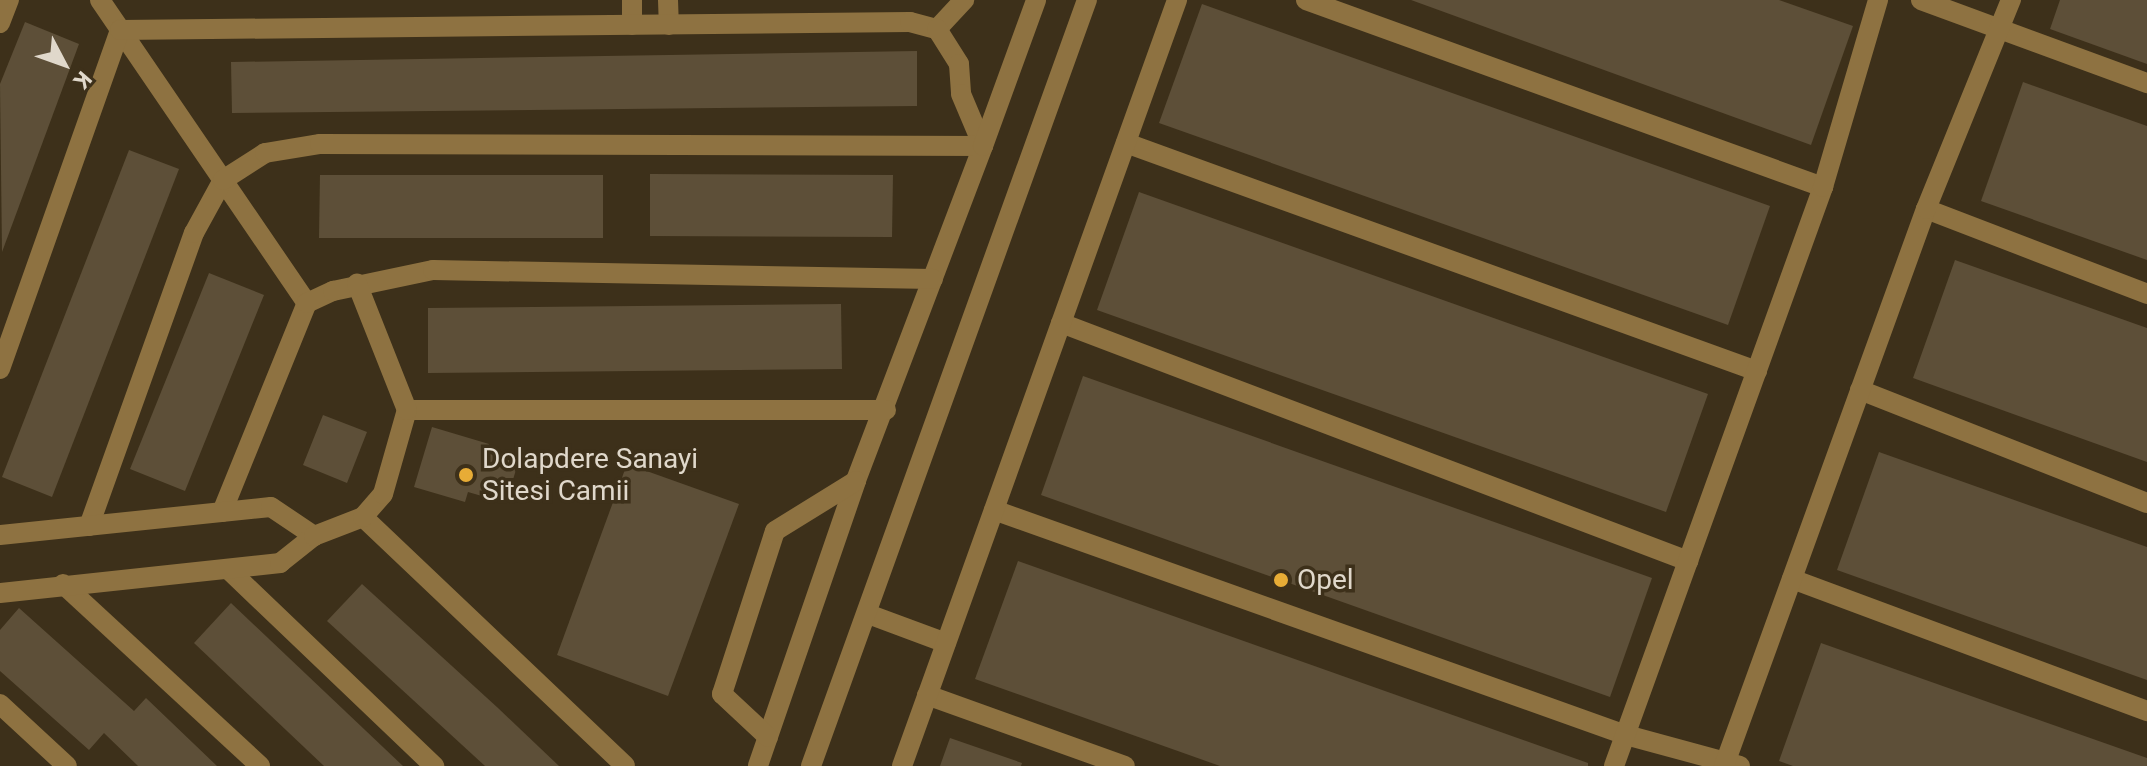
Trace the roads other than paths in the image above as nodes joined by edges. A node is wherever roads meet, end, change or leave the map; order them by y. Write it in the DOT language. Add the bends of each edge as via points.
graph roads {
  1 [pos="9,0"];
  2 [pos="100,0"];
  3 [pos="632,0"];
  4 [pos="668,0"];
  5 [pos="964,0"];
  6 [pos="1036,0"];
  7 [pos="1087,0"];
  8 [pos="1177,0"];
  9 [pos="1306,0"];
  10 [pos="1878,0"];
  11 [pos="1921,0"];
  12 [pos="2011,0"];
  13 [pos="0,23"];
  14 [pos="632,25"];
  15 [pos="669,25"];
  16 [pos="2001,26"];
  17 [pos="937,29"];
  18 [pos="120,30"];
  19 [pos="2147,83"];
  20 [pos="1126,143"];
  21 [pos="983,146"];
  22 [pos="223,180"];
  23 [pos="1823,187"];
  24 [pos="1926,209"];
  25 [pos="933,279"];
  26 [pos="357,284"];
  27 [pos="2147,294"];
  28 [pos="307,303"];
  29 [pos="1061,323"];
  30 [pos="0,369"];
  31 [pos="1757,371"];
  32 [pos="1860,390"];
  33 [pos="407,410"];
  34 [pos="886,410"];
  35 [pos="856,481"];
  36 [pos="2147,503"];
  37 [pos="994,510"];
  38 [pos="222,512"];
  39 [pos="363,517"];
  40 [pos="89,526"];
  41 [pos="0,535"];
  42 [pos="314,536"];
  43 [pos="1688,561"];
  44 [pos="229,570"];
  45 [pos="1792,579"];
  46 [pos="63,584"];
  47 [pos="0,593"];
  48 [pos="868,614"];
  49 [pos="946,643"];
  50 [pos="927,695"];
  51 [pos="0,704"];
  52 [pos="2147,711"];
  53 [pos="1626,735"];
  54 [pos="768,737"];
  55 [pos="1730,764"];
  56 [pos="67,766"];
  57 [pos="260,766"];
  58 [pos="434,766"];
  59 [pos="625,766"];
  60 [pos="758,766"];
  61 [pos="811,766"];
  62 [pos="902,766"];
  63 [pos="1125,766"];
  64 [pos="1614,766"];
  1 -- 13 [label="street"];
  2 -- 18 [label="street"];
  3 -- 14 [label="street"];
  4 -- 15 [label="street"];
  5 -- 17 [label="street"];
  6 -- 21 [label="street"];
  7 -- 48 [label="street"];
  8 -- 20 [label="street"];
  9 -- 23 [label="street"];
  10 -- 23 [label="street"];
  11 -- 16 [label="street"];
  12 -- 16 [label="street"];
  14 -- 15 [label="street"];
  14 -- 18 [label="street"];
  15 -- 17 [label="street" via="910,22"];
  16 -- 19 [label="street"];
  16 -- 24 [label="street"];
  17 -- 21 [label="street" via="959,64 961,94"];
  18 -- 22 [label="street"];
  18 -- 30 [label="street"];
  20 -- 29 [label="street"];
  20 -- 31 [label="street"];
  21 -- 22 [label="street" via="320,144 265,153"];
  21 -- 25 [label="street"];
  22 -- 28 [label="street"];
  22 -- 40 [label="street" via="194,233"];
  23 -- 31 [label="street"];
  24 -- 27 [label="street"];
  24 -- 32 [label="street"];
  25 -- 26 [label="street" via="433,270"];
  25 -- 34 [label="street"];
  26 -- 28 [label="street"];
  26 -- 33 [label="street"];
  28 -- 38 [label="street"];
  29 -- 37 [label="street"];
  29 -- 43 [label="street"];
  31 -- 43 [label="street"];
  32 -- 36 [label="street"];
  32 -- 45 [label="street"];
  33 -- 34 [label="street"];
  33 -- 39 [label="street" via="383,494"];
  34 -- 35 [label="street"];
  35 -- 54 [label="street"];
  35 -- 54 [label="street" via="775,531 722,694"];
  37 -- 49 [label="street"];
  37 -- 53 [label="street"];
  38 -- 40 [label="street"];
  38 -- 42 [label="street" via="271,507"];
  39 -- 42 [label="street"];
  39 -- 59 [label="street"];
  40 -- 41 [label="street"];
  42 -- 44 [label="street" via="280,563"];
  43 -- 53 [label="street"];
  44 -- 46 [label="street"];
  44 -- 58 [label="street"];
  45 -- 52 [label="street"];
  45 -- 55 [label="street"];
  46 -- 47 [label="street"];
  46 -- 57 [label="street"];
  48 -- 49 [label="street"];
  48 -- 61 [label="street"];
  49 -- 50 [label="street"];
  50 -- 62 [label="street"];
  50 -- 63 [label="street"];
  51 -- 56 [label="street"];
  53 -- 55 [label="street"];
  53 -- 64 [label="street"];
  54 -- 60 [label="street"];
}
